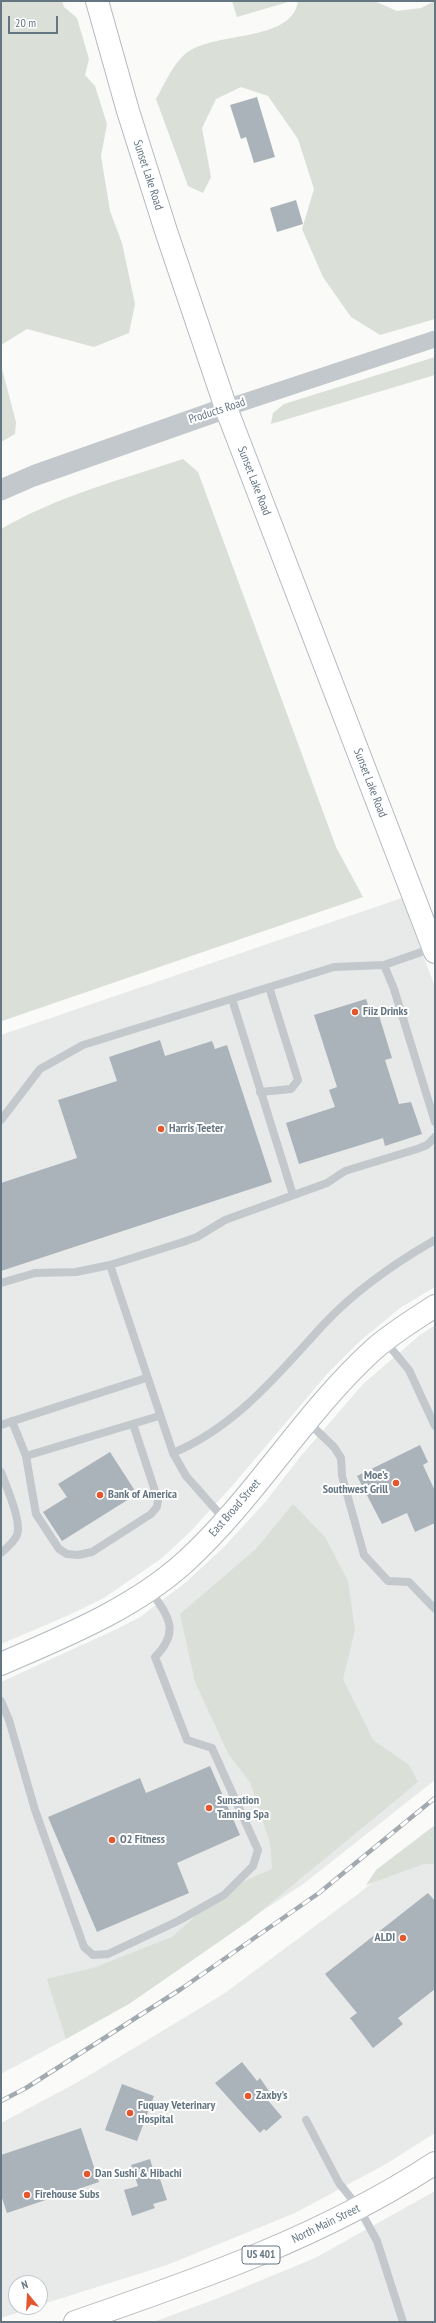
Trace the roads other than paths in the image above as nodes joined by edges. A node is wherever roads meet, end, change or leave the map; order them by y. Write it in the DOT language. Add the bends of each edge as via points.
graph roads {
  1 [pos="97,1"];
  2 [pos="435,339"];
  3 [pos="226,408"];
  4 [pos="1,490"];
  5 [pos="434,950"];
  6 [pos="384,965"];
  7 [pos="269,987"];
  8 [pos="232,998"];
  9 [pos="260,1092"];
  10 [pos="1,1120"];
  11 [pos="435,1122"];
  12 [pos="435,1137"];
  13 [pos="293,1195"];
  14 [pos="435,1240"];
  15 [pos="110,1265"];
  16 [pos="1,1283"];
  17 [pos="435,1306"];
  18 [pos="385,1340"];
  19 [pos="146,1378"];
  20 [pos="159,1416"];
  21 [pos="12,1421"];
  22 [pos="307,1422"];
  23 [pos="133,1424"];
  24 [pos="1,1425"];
  25 [pos="435,1426"];
  26 [pos="173,1453"];
  27 [pos="26,1456"];
  28 [pos="1,1472"];
  29 [pos="225,1521"];
  30 [pos="1,1553"];
  31 [pos="150,1590"];
  32 [pos="435,1609"];
  33 [pos="1,1664"];
  34 [pos="1,1701"];
  35 [pos="306,2120"];
  36 [pos="435,2163"];
  37 [pos="359,2208"];
  38 [pos="75,2322"];
  39 [pos="402,2322"];
  1 -- 3 [label="main road, Sunset Lake Road" via="161,216"];
  2 -- 3 [label="street, Products Road"];
  3 -- 4 [label="street, Products Road" via="33,476"];
  3 -- 5 [label="main road, Sunset Lake Road"];
  5 -- 6 [label="lane"];
  6 -- 7 [label="lane" via="334,967"];
  6 -- 11 [label="lane" via="394,989"];
  7 -- 8 [label="lane"];
  7 -- 9 [label="lane" via="298,1080 291,1090"];
  8 -- 9 [label="lane"];
  8 -- 10 [label="lane" via="83,1045 40,1069"];
  9 -- 13 [label="lane"];
  12 -- 13 [label="lane" via="427,1145 345,1171 327,1183"];
  13 -- 15 [label="lane" via="225,1220 197,1237"];
  14 -- 26 [label="lane" via="403,1258 363,1288 249,1404 210,1433"];
  15 -- 16 [label="lane" via="76,1272 35,1273"];
  15 -- 19 [label="lane"];
  17 -- 18 [label="main road, East Broad Street"];
  18 -- 22 [label="main road, East Broad Street" via="349,1373"];
  18 -- 25 [label="lane" via="408,1370"];
  19 -- 20 [label="lane"];
  19 -- 21 [label="lane"];
  20 -- 23 [label="lane"];
  20 -- 26 [label="lane"];
  21 -- 24 [label="lane"];
  21 -- 27 [label="lane"];
  22 -- 29 [label="main road, East Broad Street"];
  22 -- 32 [label="lane" via="334,1447 341,1458 342,1476 364,1555 388,1581 409,1582"];
  23 -- 27 [label="lane"];
  23 -- 27 [label="lane" via="158,1500 156,1507 151,1514 92,1552 78,1555 67,1554 59,1549 36,1514"];
  26 -- 29 [label="lane" via="191,1483"];
  28 -- 30 [label="lane" via="18,1521 18,1533 14,1542"];
  29 -- 31 [label="main road, East Broad Street" via="184,1562"];
  31 -- 33 [label="main road, East Broad Street" via="75,1632"];
  31 -- 34 [label="lane" via="168,1617 170,1626 170,1634 164,1648 155,1657 187,1740 212,1748 258,1850 253,1866 224,1895 178,1921 108,1954 93,1955 84,1947 35,1810"];
  35 -- 37 [label="lane" via="339,2183"];
  36 -- 37 [label="main road, North Main Street / US 401"];
  37 -- 38 [label="main road, North Main Street / US 401" via="266,2253"];
  37 -- 39 [label="lane" via="377,2241"];
}
